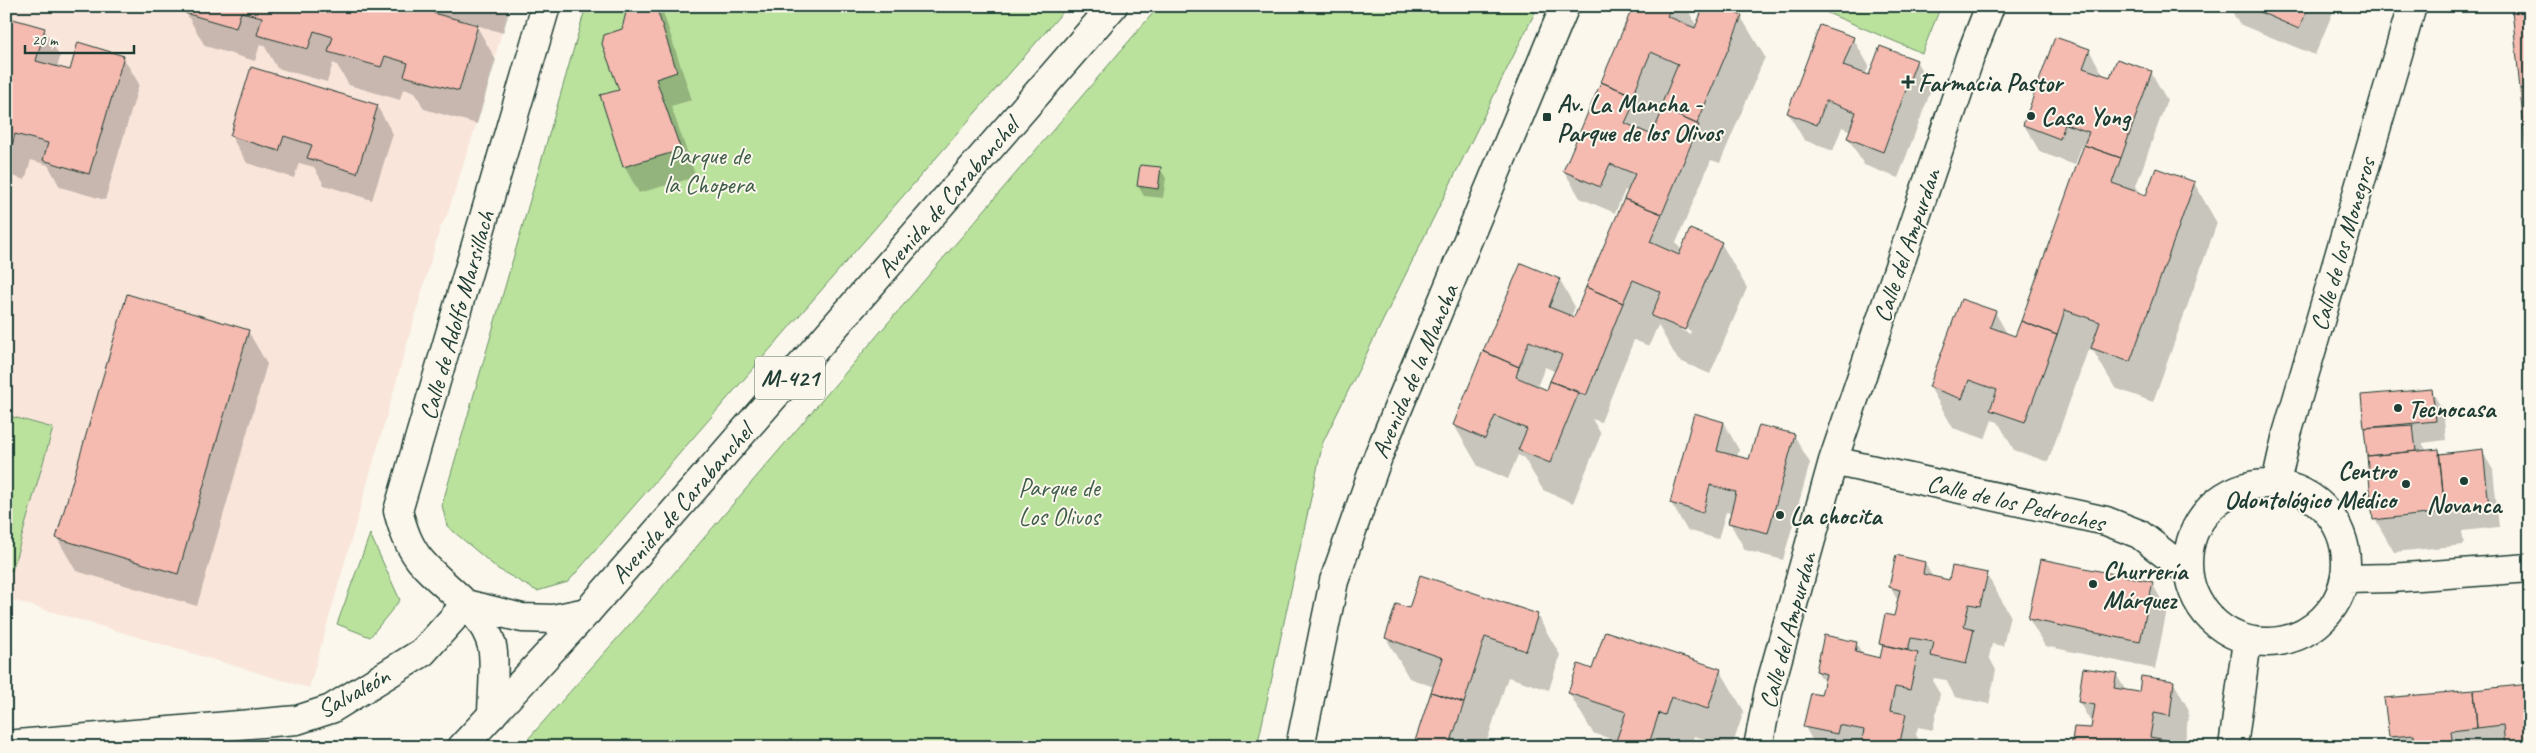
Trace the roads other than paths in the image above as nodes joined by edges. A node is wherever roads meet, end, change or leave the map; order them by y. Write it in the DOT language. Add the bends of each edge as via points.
graph roads {
  1 [pos="546,6"];
  2 [pos="1113,6"];
  3 [pos="1565,6"];
  4 [pos="1990,6"];
  5 [pos="2412,6"];
  6 [pos="1829,473"];
  7 [pos="2276,483"];
  8 [pos="2530,568"];
  9 [pos="2188,572"];
  10 [pos="2346,579"];
  11 [pos="466,604"];
  12 [pos="587,612"];
  13 [pos="2247,640"];
  14 [pos="492,715"];
  15 [pos="6,745"];
  16 [pos="462,747"];
  17 [pos="1300,747"];
  18 [pos="1758,747"];
  19 [pos="1774,747"];
  20 [pos="2233,747"];
  1 -- 11 [label="street, Calle de Adolfo Marsillach" via="398,511 404,536 420,560"];
  2 -- 12 [label="street, Avenida de Carabanchel / M-421"];
  3 -- 17 [label="street, Avenida de la Mancha" via="1379,454 1334,581"];
  4 -- 6 [label="street, Calle del Ampurdan"];
  5 -- 7 [label="street, Calle de los Monegros" via="2287,434"];
  6 -- 9 [label="street, Calle de los Pedroches" via="2106,521 2139,534"];
  6 -- 18 [label="street, Calle del Ampurdan" via="1769,690"];
  6 -- 19 [label="street, Calle del Ampurdan"];
  7 -- 9 [label="street" via="2236,489 2208,509 2193,532 2188,551"];
  7 -- 10 [label="street" via="2302,490 2324,506 2339,527 2347,552"];
  8 -- 10 [label="street"];
  9 -- 13 [label="street" via="2192,590 2214,622"];
  10 -- 13 [label="street" via="2336,603 2320,622 2305,632 2273,642"];
  11 -- 12 [label="street" via="522,618 553,619"];
  11 -- 14 [label="street, Calle de Adolfo Marsillach" via="485,627 493,648"];
  11 -- 15 [label="street, Salvaleón" via="423,652 331,709 297,720"];
  12 -- 14 [label="street, Avenida de Carabanchel / M-421"];
  13 -- 20 [label="street"];
  14 -- 16 [label="street, Avenida de Carabanchel / M-421"];
}
